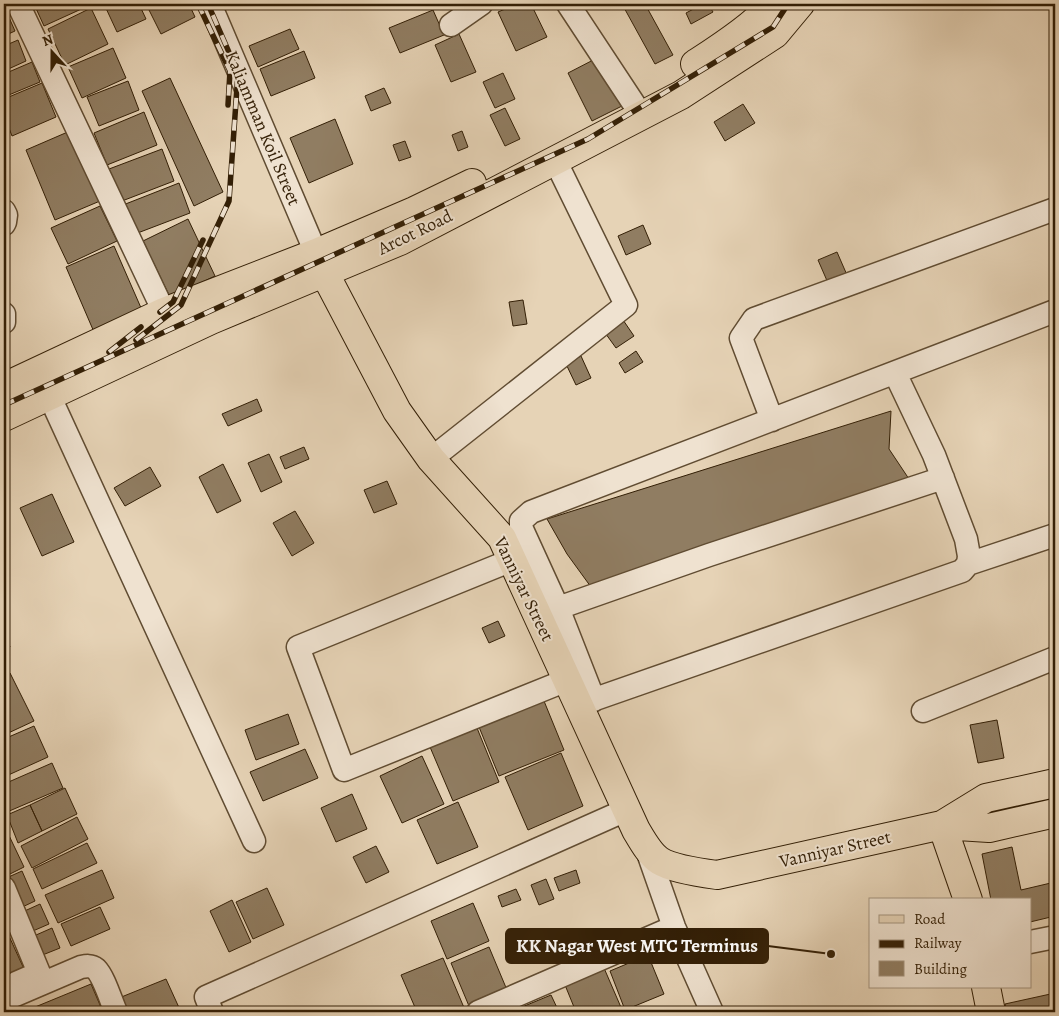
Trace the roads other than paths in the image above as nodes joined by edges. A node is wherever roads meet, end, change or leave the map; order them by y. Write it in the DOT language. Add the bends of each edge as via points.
graph roads {
  1 [pos="18,4"];
  2 [pos="210,4"];
  3 [pos="481,4"];
  4 [pos="568,4"];
  5 [pos="800,4"];
  6 [pos="767,6"];
  7 [pos="451,25"];
  8 [pos="634,104"];
  9 [pos="554,160"];
  10 [pos="488,185"];
  11 [pos="1055,209"];
  12 [pos="4,211"];
  13 [pos="4,224"];
  14 [pos="320,264"];
  15 [pos="1055,311"];
  16 [pos="164,312"];
  17 [pos="4,314"];
  18 [pos="4,322"];
  19 [pos="895,373"];
  20 [pos="4,387"];
  21 [pos="49,395"];
  22 [pos="4,416"];
  23 [pos="772,420"];
  24 [pos="432,459"];
  25 [pos="943,478"];
  26 [pos="1055,535"];
  27 [pos="512,560"];
  28 [pos="968,564"];
  29 [pos="558,608"];
  30 [pos="1055,658"];
  31 [pos="567,680"];
  32 [pos="586,702"];
  33 [pos="923,711"];
  34 [pos="1055,783"];
  35 [pos="626,810"];
  36 [pos="1055,813"];
  37 [pos="942,825"];
  38 [pos="254,841"];
  39 [pos="646,847"];
  40 [pos="6,898"];
  41 [pos="967,898"];
  42 [pos="674,927"];
  43 [pos="1055,937"];
  44 [pos="1032,942"];
  45 [pos="986,988"];
  46 [pos="4,989"];
  47 [pos="4,1000"];
  48 [pos="116,1012"];
  49 [pos="212,1012"];
  50 [pos="478,1012"];
  51 [pos="712,1012"];
  52 [pos="991,1012"];
  1 -- 16 [label="street"];
  2 -- 14 [label="street, Kaliamman Koil Street"];
  3 -- 7 [label="street"];
  4 -- 8 [label="street"];
  5 -- 9 [label="main road, Arcot Road" via="775,34 681,95"];
  6 -- 8 [label="main road, Arcot Road" via="711,54"];
  8 -- 10 [label="main road, Arcot Road"];
  9 -- 10 [label="main road, Arcot Road"];
  9 -- 24 [label="street" via="626,304"];
  10 -- 14 [label="main road, Arcot Road" via="400,241"];
  11 -- 23 [label="street" via="754,319 741,338"];
  12 -- 13 [label="street"];
  14 -- 16 [label="main road, Arcot Road"];
  14 -- 21 [label="main road, Arcot Road" via="211,320"];
  14 -- 24 [label="main road, Vanniyar Street" via="397,411"];
  15 -- 19 [label="street"];
  16 -- 20 [label="main road, Arcot Road"];
  17 -- 18 [label="street"];
  19 -- 23 [label="street"];
  19 -- 25 [label="street"];
  21 -- 22 [label="main road, Arcot Road"];
  21 -- 38 [label="street"];
  23 -- 29 [label="street" via="525,515 521,527"];
  24 -- 27 [label="main road, Vanniyar Street" via="502,538"];
  25 -- 28 [label="street" via="966,539"];
  25 -- 29 [label="street"];
  26 -- 28 [label="street"];
  27 -- 31 [label="main road, Vanniyar Street"];
  27 -- 31 [label="street" via="298,646 344,770"];
  28 -- 32 [label="street" via="962,571"];
  29 -- 32 [label="street"];
  30 -- 33 [label="street"];
  31 -- 32 [label="main road, Vanniyar Street"];
  32 -- 35 [label="main road, Vanniyar Street"];
  34 -- 37 [label="main road" via="986,798"];
  35 -- 39 [label="main road, Vanniyar Street"];
  35 -- 49 [label="street" via="206,997"];
  36 -- 37 [label="main road" via="989,828"];
  37 -- 39 [label="main road, Vanniyar Street" via="717,875 689,871 660,861"];
  37 -- 41 [label="main road"];
  39 -- 42 [label="street, Vanniyar Street"];
  40 -- 46 [label="street" via="39,974"];
  42 -- 50 [label="street"];
  42 -- 51 [label="street, Vanniyar Street"];
  43 -- 44 [label="street"];
  45 -- 52 [label="main road"];
  47 -- 48 [label="street" via="88,966 95,968 101,976"];
}
